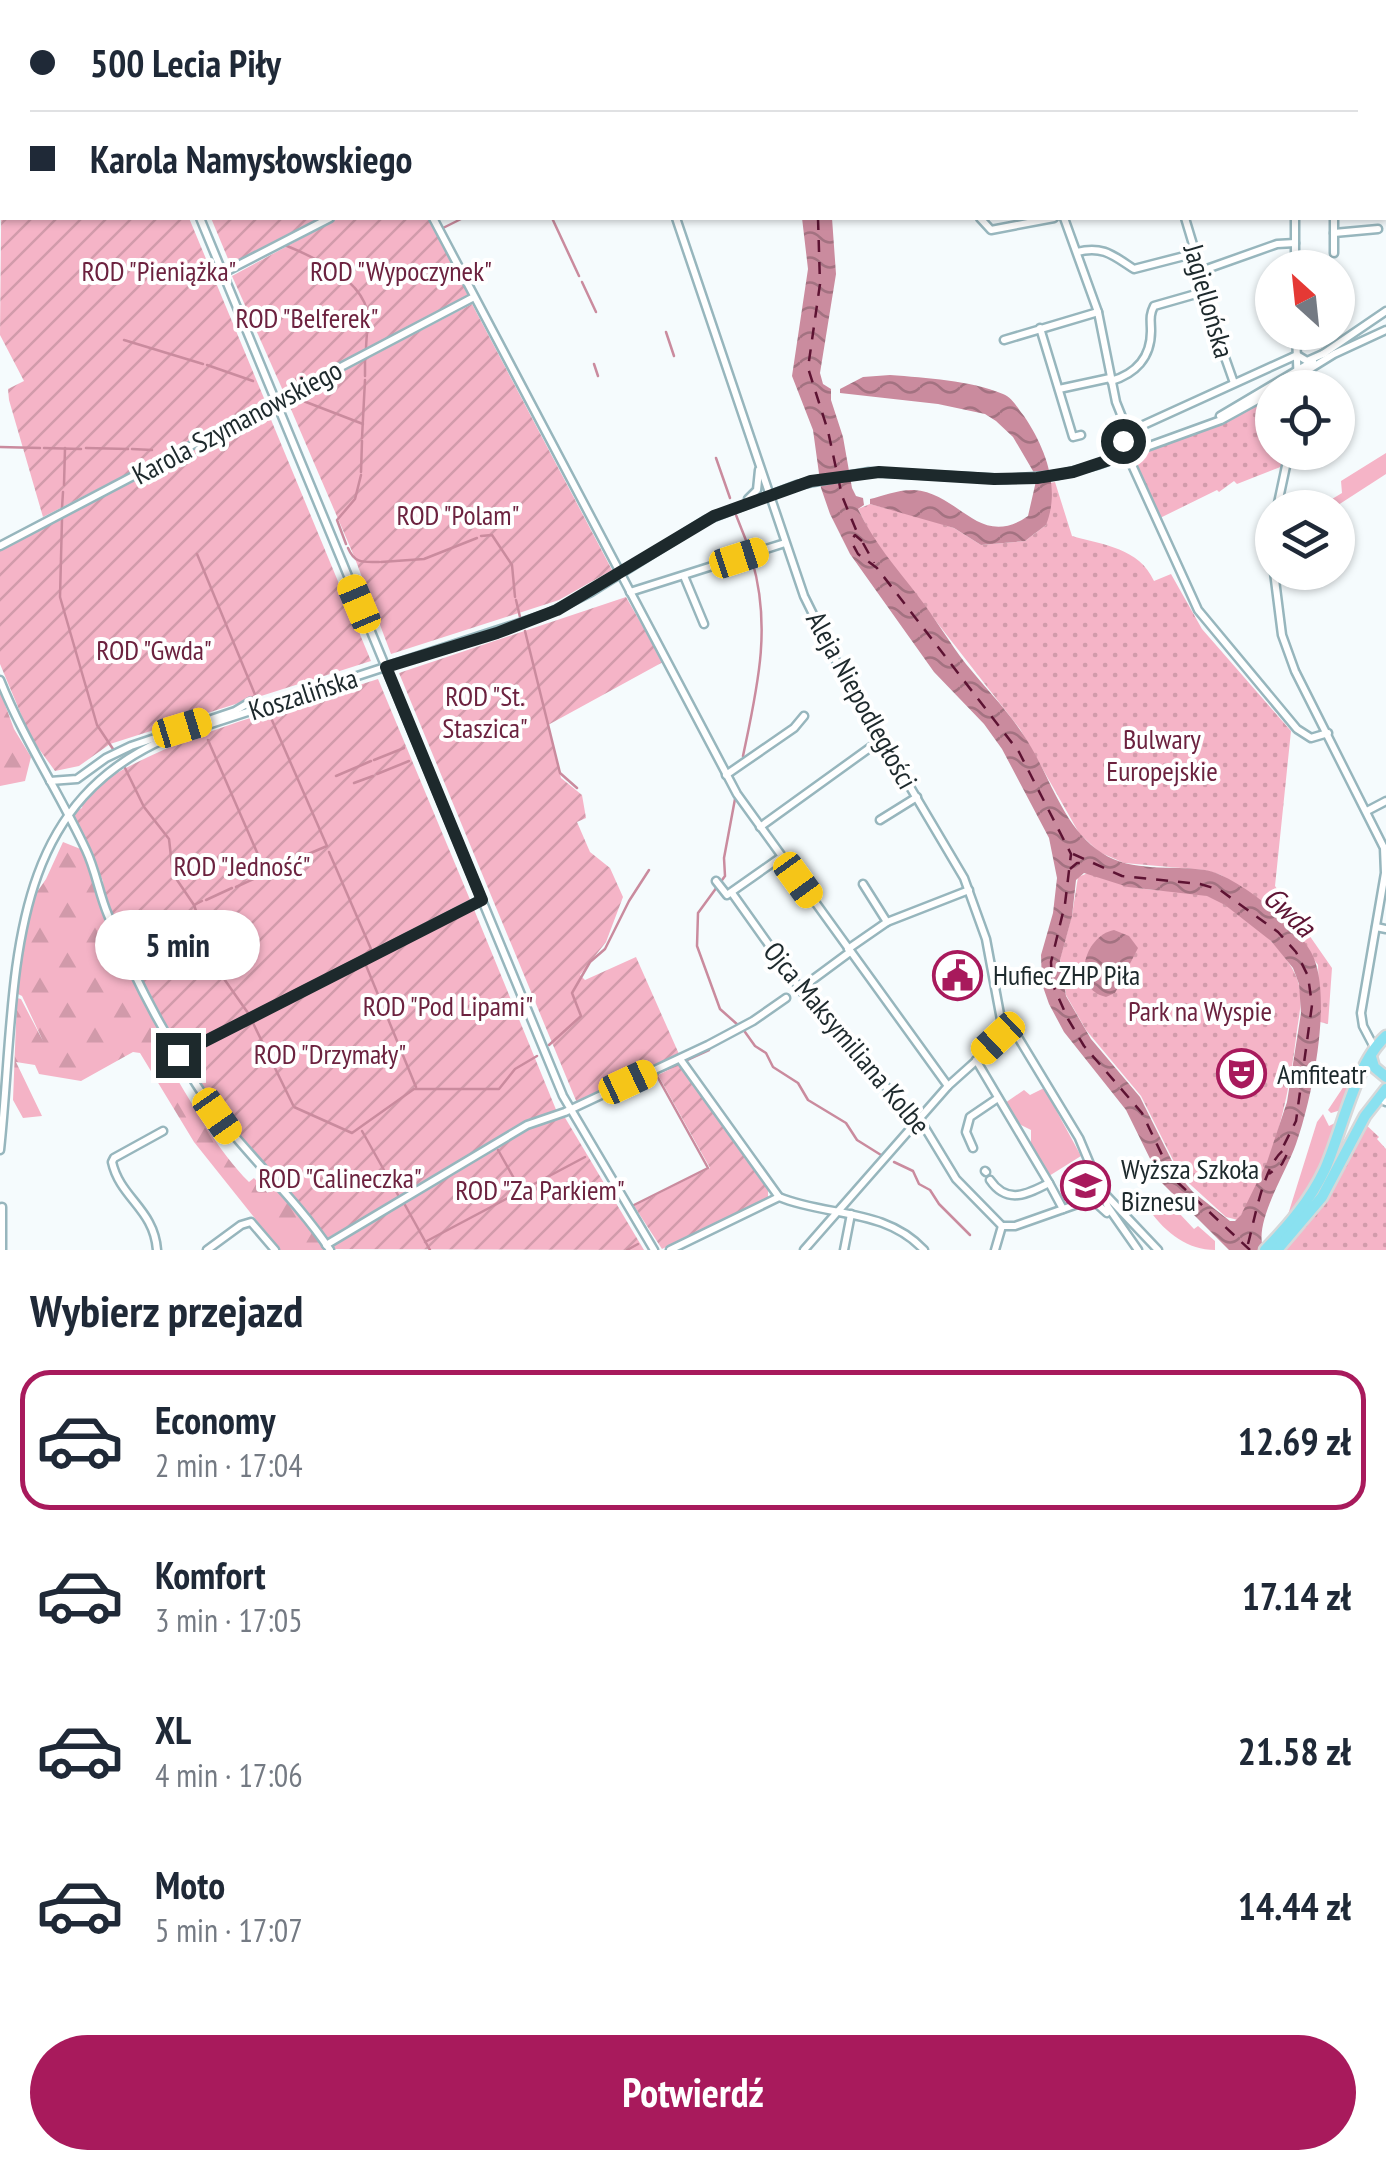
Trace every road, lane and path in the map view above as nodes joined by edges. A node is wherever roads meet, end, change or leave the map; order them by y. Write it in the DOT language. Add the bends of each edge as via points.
graph roads {
  1 [pos="201,220"];
  2 [pos="326,220"];
  3 [pos="434,220"];
  4 [pos="677,220"];
  5 [pos="982,220"];
  6 [pos="1044,220"];
  7 [pos="1065,220"];
  8 [pos="1186,220"];
  9 [pos="1295,220"];
  10 [pos="1334,220"];
  11 [pos="1378,229"];
  12 [pos="1334,233"];
  13 [pos="1295,243"];
  14 [pos="1295,250"];
  15 [pos="1334,250"];
  16 [pos="1076,252"];
  17 [pos="1196,252"];
  18 [pos="1201,272"];
  19 [pos="223,273"];
  20 [pos="1203,292"];
  21 [pos="474,297"];
  22 [pos="1386,310"];
  23 [pos="1098,312"];
  24 [pos="1040,328"];
  25 [pos="1386,330"];
  26 [pos="1004,340"];
  27 [pos="1296,350"];
  28 [pos="1325,353"];
  29 [pos="1296,355"];
  30 [pos="1312,368"];
  31 [pos="1297,370"];
  32 [pos="1302,370"];
  33 [pos="1307,370"];
  34 [pos="1110,380"];
  35 [pos="1234,384"];
  36 [pos="1059,389"];
  37 [pos="1255,397"];
  38 [pos="275,402"];
  39 [pos="1255,402"];
  40 [pos="1206,424"];
  41 [pos="1128,432"];
  42 [pos="1081,435"];
  43 [pos="1127,454"];
  44 [pos="759,464"];
  45 [pos="769,494"];
  46 [pos="740,505"];
  47 [pos="786,543"];
  48 [pos="0,546"];
  49 [pos="620,574"];
  50 [pos="684,576"];
  51 [pos="1276,590"];
  52 [pos="630,592"];
  53 [pos="704,624"];
  54 [pos="386,667"];
  55 [pos="0,680"];
  56 [pos="256,710"];
  57 [pos="804,716"];
  58 [pos="1328,733"];
  59 [pos="882,739"];
  60 [pos="726,775"];
  61 [pos="50,781"];
  62 [pos="917,797"];
  63 [pos="1386,801"];
  64 [pos="62,802"];
  65 [pos="1367,811"];
  66 [pos="880,820"];
  67 [pos="72,821"];
  68 [pos="760,828"];
  69 [pos="781,857"];
  70 [pos="716,881"];
  71 [pos="863,884"];
  72 [pos="970,890"];
  73 [pos="732,892"];
  74 [pos="482,900"];
  75 [pos="887,922"];
  76 [pos="1376,927"];
  77 [pos="1386,929"];
  78 [pos="849,950"];
  79 [pos="4,984"];
  80 [pos="794,992"];
  81 [pos="1007,1031"];
  82 [pos="1370,1034"];
  83 [pos="1385,1037"];
  84 [pos="1373,1053"];
  85 [pos="178,1055"];
  86 [pos="680,1058"];
  87 [pos="976,1060"];
  88 [pos="1386,1076"];
  89 [pos="948,1086"];
  90 [pos="1385,1097"];
  91 [pos="998,1098"];
  92 [pos="570,1110"];
  93 [pos="919,1118"];
  94 [pos="163,1131"];
  95 [pos="973,1148"];
  96 [pos="0,1150"];
  97 [pos="987,1174"];
  98 [pos="1327,1179"];
  99 [pos="1049,1183"];
  100 [pos="779,1197"];
  101 [pos="846,1202"];
  102 [pos="2,1207"];
  103 [pos="1063,1209"];
  104 [pos="1116,1212"];
  105 [pos="851,1214"];
  106 [pos="835,1215"];
  107 [pos="1002,1226"];
  108 [pos="1121,1227"];
  109 [pos="914,1246"];
  110 [pos="328,1247"];
  111 [pos="1273,1248"];
  112 [pos="2,1250"];
  113 [pos="157,1250"];
  114 [pos="208,1250"];
  115 [pos="276,1250"];
  116 [pos="654,1250"];
  117 [pos="670,1250"];
  118 [pos="804,1250"];
  119 [pos="844,1250"];
  120 [pos="924,1250"];
  121 [pos="995,1250"];
  122 [pos="1138,1250"];
  123 [pos="1158,1250"];
  1 -- 19 [label="street"];
  2 -- 19 [label="street"];
  3 -- 21 [label="street"];
  4 -- 44 [label="street, Aleja Niepodległości"];
  5 -- 6 [label="street" via="991,230"];
  7 -- 16 [label="street"];
  8 -- 17 [label="street, Jagiellońska"];
  9 -- 13 [label="street"];
  10 -- 12 [label="street"];
  11 -- 12 [label="street"];
  12 -- 15 [label="street"];
  13 -- 14 [label="street"];
  13 -- 18 [label="street"];
  16 -- 17 [label="street" via="1108,251 1134,270"];
  16 -- 23 [label="street"];
  17 -- 18 [label="street, Jagiellońska"];
  18 -- 20 [label="street, Jagiellońska"];
  19 -- 38 [label="street"];
  20 -- 34 [label="street" via="1154,306 1146,355 1131,372"];
  20 -- 35 [label="street, Jagiellońska"];
  21 -- 38 [label="street, Karola Szymanowskiego"];
  21 -- 49 [label="street"];
  22 -- 28 [label="street"];
  23 -- 24 [label="street"];
  23 -- 34 [label="street"];
  24 -- 26 [label="street"];
  24 -- 36 [label="street"];
  25 -- 30 [label="street"];
  27 -- 29 [label="street"];
  28 -- 29 [label="street" via="1308,360"];
  28 -- 32 [label="street"];
  29 -- 31 [label="street"];
  29 -- 35 [label="street"];
  30 -- 33 [label="street"];
  34 -- 36 [label="street"];
  34 -- 41 [label="street"];
  35 -- 41 [label="street"];
  36 -- 42 [label="street" via="1073,438"];
  37 -- 40 [label="street"];
  38 -- 48 [label="street, Karola Szymanowskiego"];
  38 -- 54 [label="street"];
  39 -- 40 [label="street"];
  40 -- 43 [label="street, Koszalińska"];
  41 -- 43 [label="street"];
  43 -- 45 [label="street, Koszalińska" via="1024,479 869,472"];
  43 -- 58 [label="street" via="1203,618 1300,732 1314,738"];
  44 -- 45 [label="street, Aleja Niepodległości"];
  44 -- 46 [label="street" via="757,490"];
  45 -- 46 [label="street, Koszalińska"];
  45 -- 47 [label="street, Aleja Niepodległości"];
  46 -- 49 [label="street, Koszalińska"];
  47 -- 50 [label="street"];
  47 -- 59 [label="street, Aleja Niepodległości" via="824,639"];
  49 -- 52 [label="street"];
  49 -- 54 [label="street, Koszalińska" via="529,621"];
  50 -- 52 [label="street"];
  50 -- 53 [label="street"];
  51 -- 58 [label="street" via="1284,644"];
  52 -- 60 [label="street"];
  54 -- 56 [label="street, Koszalińska"];
  54 -- 74 [label="street"];
  55 -- 61 [label="street"];
  56 -- 61 [label="street" via="250,702 131,746 77,779"];
  56 -- 64 [label="street, Koszalińska" via="136,750"];
  57 -- 60 [label="street"];
  58 -- 65 [label="street"];
  59 -- 62 [label="street, Aleja Niepodległości"];
  59 -- 68 [label="street"];
  60 -- 68 [label="street"];
  61 -- 64 [label="street"];
  62 -- 66 [label="street"];
  62 -- 72 [label="street, Aleja Niepodległości"];
  63 -- 65 [label="street"];
  64 -- 67 [label="street"];
  64 -- 67 [label="street, Koszalińska" via="55,815"];
  65 -- 76 [label="street" via="1386,858"];
  67 -- 85 [label="street" via="120,946"];
  68 -- 69 [label="street"];
  69 -- 73 [label="street"];
  69 -- 78 [label="street"];
  70 -- 73 [label="street"];
  71 -- 75 [label="street"];
  72 -- 75 [label="street"];
  72 -- 81 [label="street, Aleja Niepodległości"];
  73 -- 80 [label="street, Ojca Maksymiliana Kolbe"];
  74 -- 85 [label="street"];
  74 -- 92 [label="street"];
  75 -- 78 [label="street"];
  76 -- 77 [label="street"];
  76 -- 82 [label="street" via="1361,1013"];
  78 -- 80 [label="street"];
  78 -- 89 [label="street"];
  79 -- 96 [label="street"];
  80 -- 86 [label="street" via="739,1030"];
  80 -- 93 [label="street, Ojca Maksymiliana Kolbe"];
  81 -- 87 [label="street"];
  81 -- 104 [label="street, Aleja Niepodległości" via="1077,1134"];
  82 -- 83 [label="street"];
  82 -- 84 [label="street"];
  83 -- 84 [label="main road"];
  84 -- 88 [label="main road" via="1374,1068"];
  84 -- 98 [label="main road"];
  85 -- 110 [label="street" via="232,1136"];
  86 -- 92 [label="street"];
  86 -- 100 [label="street"];
  87 -- 89 [label="street"];
  87 -- 91 [label="street"];
  89 -- 93 [label="street"];
  90 -- 98 [label="main road" via="1365,1116"];
  91 -- 95 [label="street" via="970,1116 966,1132"];
  91 -- 99 [label="street"];
  92 -- 110 [label="street" via="527,1126"];
  92 -- 116 [label="street"];
  93 -- 101 [label="street"];
  93 -- 107 [label="street, Ojca Maksymiliana Kolbe" via="962,1186"];
  94 -- 113 [label="street" via="112,1162 151,1224"];
  97 -- 99 [label="street" via="1001,1192 1017,1196"];
  98 -- 111 [label="main road" via="1305,1220"];
  99 -- 103 [label="street"];
  100 -- 106 [label="street"];
  100 -- 117 [label="street"];
  101 -- 105 [label="street"];
  101 -- 106 [label="street"];
  102 -- 112 [label="street"];
  103 -- 107 [label="street"];
  103 -- 108 [label="street" via="1091,1201"];
  104 -- 108 [label="street"];
  104 -- 123 [label="street"];
  105 -- 106 [label="street"];
  105 -- 109 [label="street" via="881,1221"];
  105 -- 119 [label="street"];
  106 -- 118 [label="street"];
  107 -- 121 [label="street"];
  108 -- 122 [label="street"];
  109 -- 120 [label="street"];
  114 -- 115 [label="street" via="251,1222"];
}
